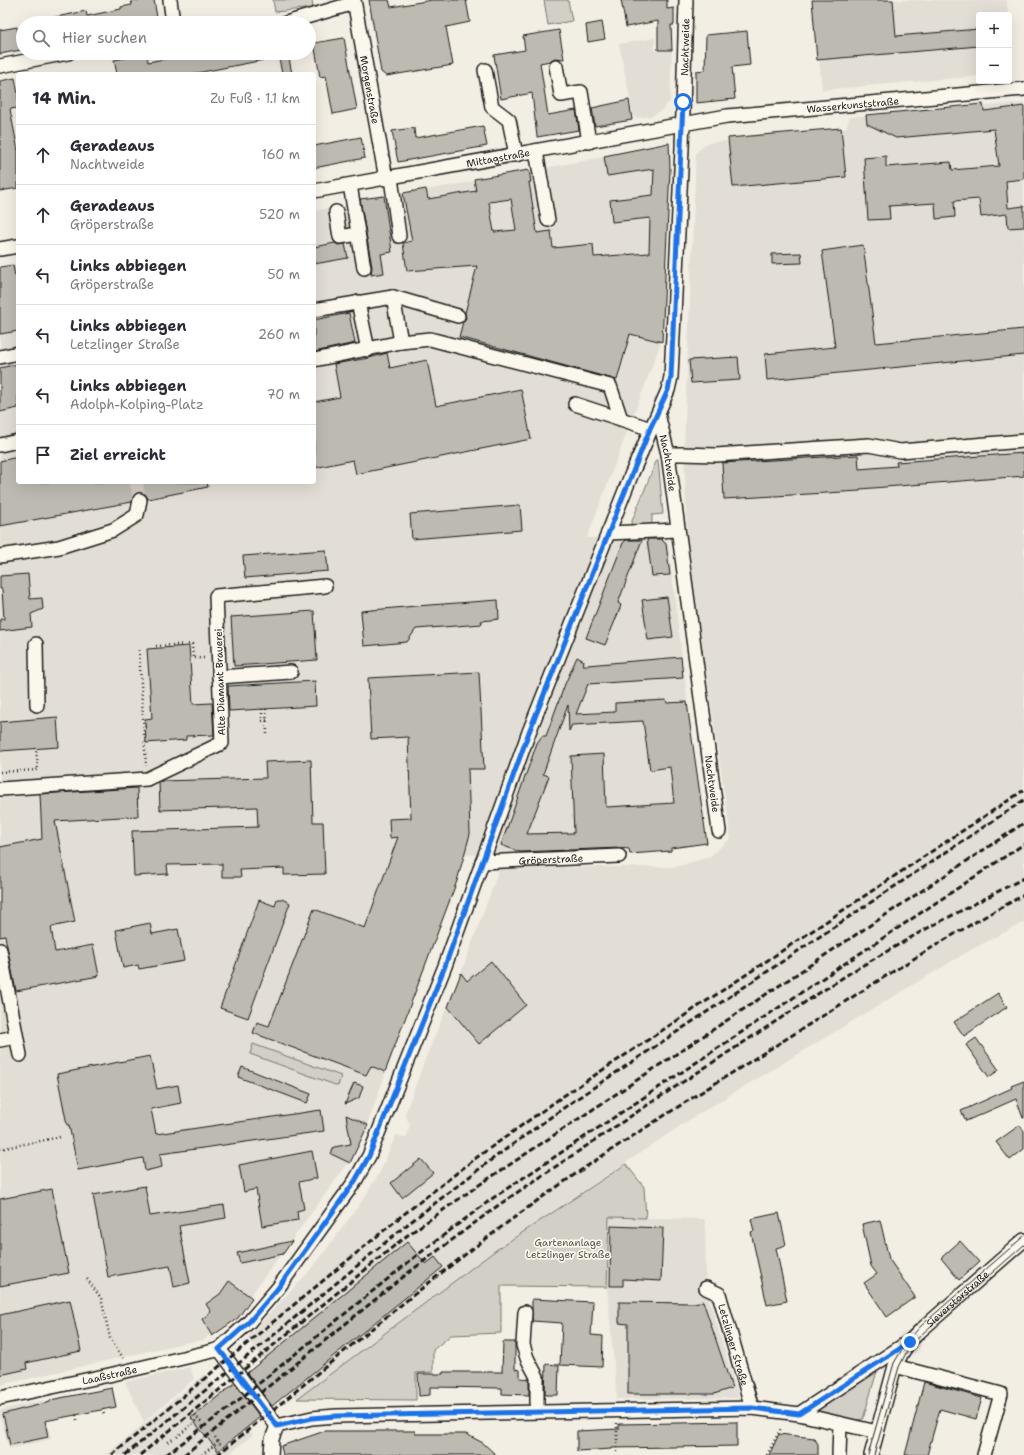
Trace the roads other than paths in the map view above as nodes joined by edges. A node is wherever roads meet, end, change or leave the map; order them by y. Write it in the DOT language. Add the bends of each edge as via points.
graph roads {
  1 [pos="170,0"];
  2 [pos="686,0"];
  3 [pos="354,1"];
  4 [pos="172,16"];
  5 [pos="308,16"];
  6 [pos="31,60"];
  7 [pos="0,66"];
  8 [pos="556,66"];
  9 [pos="485,70"];
  10 [pos="1024,89"];
  11 [pos="683,124"];
  12 [pos="589,142"];
  13 [pos="536,151"];
  14 [pos="516,155"];
  15 [pos="388,178"];
  16 [pos="350,185"];
  17 [pos="316,191"];
  18 [pos="336,212"];
  19 [pos="548,220"];
  20 [pos="358,234"];
  21 [pos="399,236"];
  22 [pos="16,246"];
  23 [pos="0,249"];
  24 [pos="364,268"];
  25 [pos="393,297"];
  26 [pos="358,302"];
  27 [pos="316,310"];
  28 [pos="458,316"];
  29 [pos="401,342"];
  30 [pos="368,350"];
  31 [pos="16,353"];
  32 [pos="0,357"];
  33 [pos="316,360"];
  34 [pos="575,404"];
  35 [pos="658,414"];
  36 [pos="621,419"];
  37 [pos="650,429"];
  38 [pos="16,441"];
  39 [pos="1024,441"];
  40 [pos="0,444"];
  41 [pos="668,454"];
  42 [pos="140,500"];
  43 [pos="678,530"];
  44 [pos="608,533"];
  45 [pos="0,556"];
  46 [pos="325,586"];
  47 [pos="36,644"];
  48 [pos="291,672"];
  49 [pos="219,676"];
  50 [pos="37,705"];
  51 [pos="0,789"];
  52 [pos="719,831"];
  53 [pos="619,856"];
  54 [pos="482,862"];
  55 [pos="0,950"];
  56 [pos="16,1037"];
  57 [pos="0,1040"];
  58 [pos="20,1054"];
  59 [pos="1024,1240"];
  60 [pos="706,1288"];
  61 [pos="525,1312"];
  62 [pos="910,1342"];
  63 [pos="219,1349"];
  64 [pos="895,1366"];
  65 [pos="0,1398"];
  66 [pos="752,1408"];
  67 [pos="537,1412"];
  68 [pos="799,1414"];
  69 [pos="840,1424"];
  70 [pos="277,1426"];
  71 [pos="877,1432"];
  72 [pos="271,1455"];
  73 [pos="839,1455"];
  74 [pos="871,1455"];
  75 [pos="984,1455"];
  1 -- 4 [label="street"];
  2 -- 11 [label="street, Nachtweide"];
  3 -- 5 [label="street"];
  3 -- 15 [label="street, Morgenstraße"];
  6 -- 7 [label="street"];
  8 -- 12 [label="street" via="561,95 581,92"];
  9 -- 14 [label="street" via="492,107 509,120"];
  10 -- 11 [label="street, Wasserkunststraße" via="727,116"];
  11 -- 12 [label="street, Mittagstraße"];
  11 -- 35 [label="street, Nachtweide" via="671,377"];
  12 -- 13 [label="street, Mittagstraße"];
  13 -- 14 [label="street, Mittagstraße"];
  13 -- 19 [label="street"];
  14 -- 15 [label="street, Mittagstraße"];
  15 -- 16 [label="street, Mittagstraße"];
  15 -- 21 [label="street, Morgenstraße"];
  16 -- 17 [label="street, Mittagstraße"];
  16 -- 20 [label="street"];
  18 -- 20 [label="street" via="340,237"];
  20 -- 24 [label="street"];
  22 -- 23 [label="street"];
  25 -- 26 [label="street"];
  25 -- 28 [label="street"];
  25 -- 29 [label="street"];
  26 -- 27 [label="street"];
  26 -- 30 [label="street"];
  29 -- 30 [label="street"];
  29 -- 36 [label="street" via="430,339 610,386"];
  30 -- 33 [label="street"];
  31 -- 32 [label="street"];
  34 -- 36 [label="street"];
  35 -- 37 [label="street"];
  35 -- 41 [label="street, Nachtweide"];
  36 -- 37 [label="street"];
  37 -- 44 [label="street"];
  38 -- 40 [label="street"];
  39 -- 41 [label="street" via="900,451 868,445 716,456"];
  41 -- 43 [label="street, Nachtweide"];
  42 -- 45 [label="street" via="137,515 113,530 59,547"];
  43 -- 44 [label="street"];
  43 -- 52 [label="street, Nachtweide"];
  44 -- 54 [label="street" via="529,732"];
  46 -- 49 [label="street, Alte Diamant Brauerei" via="216,596"];
  47 -- 50 [label="street"];
  48 -- 49 [label="street"];
  49 -- 51 [label="street, Alte Diamant Brauerei" via="222,743 147,779"];
  53 -- 54 [label="street, Gröperstraße"];
  54 -- 63 [label="street" via="442,974 364,1166 265,1304"];
  55 -- 56 [label="street"];
  56 -- 57 [label="street"];
  56 -- 58 [label="street"];
  59 -- 62 [label="street, Sieverstorstraße"];
  60 -- 66 [label="street, Letzlinger Straße" via="719,1294"];
  61 -- 67 [label="street" via="523,1345 526,1358 537,1377"];
  62 -- 64 [label="street, Sieverstorstraße"];
  62 -- 68 [label="street"];
  63 -- 65 [label="street, Laaßstraße"];
  63 -- 70 [label="street"];
  64 -- 71 [label="street, Sieverstorstraße"];
  64 -- 75 [label="street" via="1000,1394"];
  66 -- 67 [label="street"];
  66 -- 68 [label="street"];
  67 -- 70 [label="street" via="336,1416 312,1418"];
  68 -- 69 [label="street"];
  69 -- 71 [label="street"];
  69 -- 73 [label="street"];
  70 -- 72 [label="street" via="272,1439"];
  71 -- 74 [label="street, Sieverstorstraße"];
}
